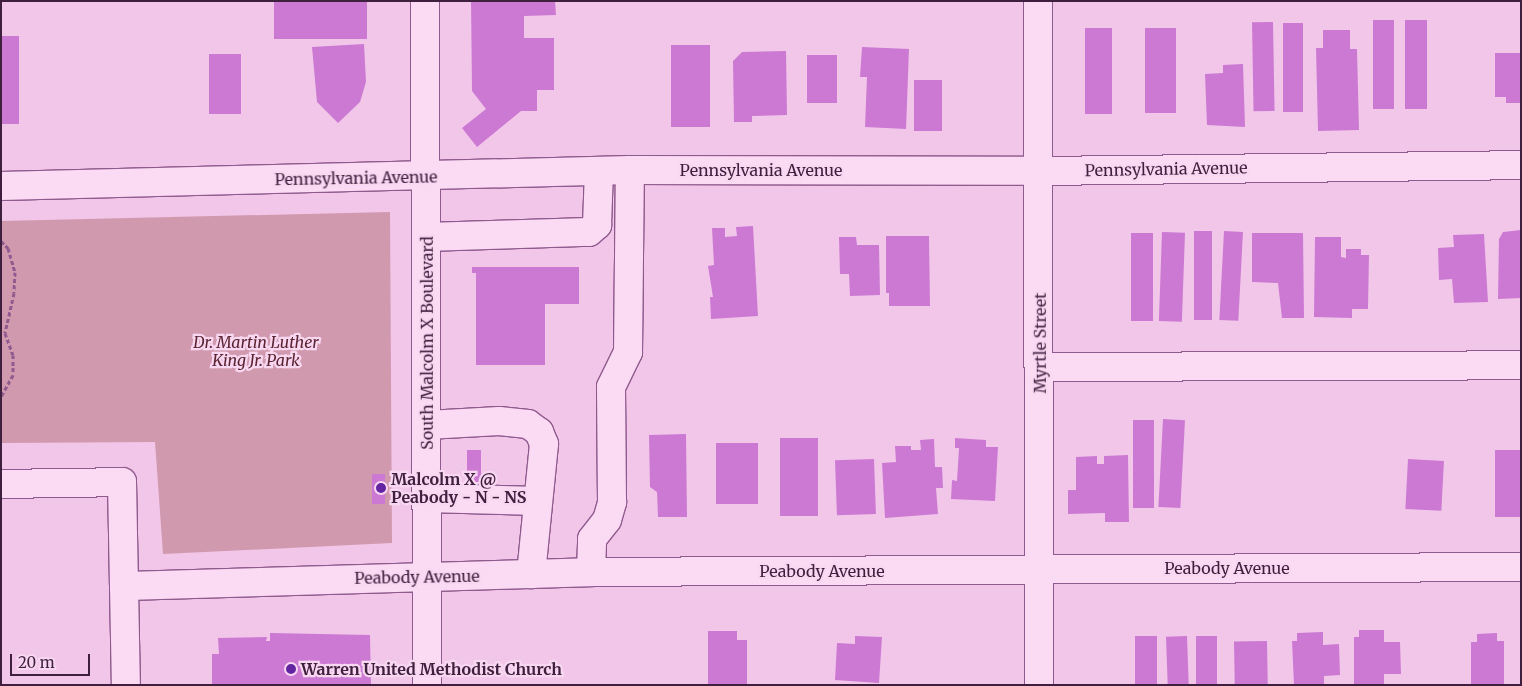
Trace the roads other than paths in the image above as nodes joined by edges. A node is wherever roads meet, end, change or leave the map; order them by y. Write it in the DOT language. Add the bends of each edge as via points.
graph roads {
  1 [pos="425,1"];
  2 [pos="1038,1"];
  3 [pos="1521,165"];
  4 [pos="630,170"];
  5 [pos="599,171"];
  6 [pos="1040,171"];
  7 [pos="426,177"];
  8 [pos="1,186"];
  9 [pos="426,237"];
  10 [pos="1521,365"];
  11 [pos="1040,367"];
  12 [pos="427,425"];
  13 [pos="1,484"];
  14 [pos="427,498"];
  15 [pos="538,501"];
  16 [pos="1521,567"];
  17 [pos="1039,569"];
  18 [pos="591,572"];
  19 [pos="531,574"];
  20 [pos="426,576"];
  21 [pos="124,586"];
  22 [pos="126,685"];
  23 [pos="427,685"];
  24 [pos="1039,685"];
  1 -- 7 [label="street, South Malcolm X Boulevard"];
  2 -- 6 [label="street, Myrtle Street"];
  3 -- 6 [label="street, Pennsylvania Avenue"];
  4 -- 5 [label="street, Pennsylvania Avenue"];
  4 -- 6 [label="street, Pennsylvania Avenue"];
  4 -- 18 [label="street" via="628,352 610,387 612,502 606,520 592,539"];
  5 -- 7 [label="street, Pennsylvania Avenue"];
  5 -- 9 [label="street" via="597,225 589,232"];
  6 -- 11 [label="street, Myrtle Street"];
  7 -- 8 [label="street, Pennsylvania Avenue"];
  7 -- 9 [label="street, South Malcolm X Boulevard"];
  9 -- 12 [label="street, South Malcolm X Boulevard"];
  10 -- 11 [label="street"];
  11 -- 17 [label="street, Myrtle Street"];
  12 -- 14 [label="street, South Malcolm X Boulevard"];
  12 -- 15 [label="street" via="499,420 528,424 539,432 544,444"];
  13 -- 21 [label="street" via="122,482"];
  14 -- 15 [label="street"];
  14 -- 20 [label="street, South Malcolm X Boulevard"];
  15 -- 19 [label="street"];
  16 -- 17 [label="street, Peabody Avenue"];
  17 -- 18 [label="street, Peabody Avenue"];
  17 -- 24 [label="street, Myrtle Street"];
  18 -- 19 [label="street, Peabody Avenue"];
  19 -- 20 [label="street, Peabody Avenue"];
  20 -- 21 [label="street, Peabody Avenue"];
  20 -- 23 [label="street, South Malcolm X Boulevard"];
  21 -- 22 [label="street"];
}
